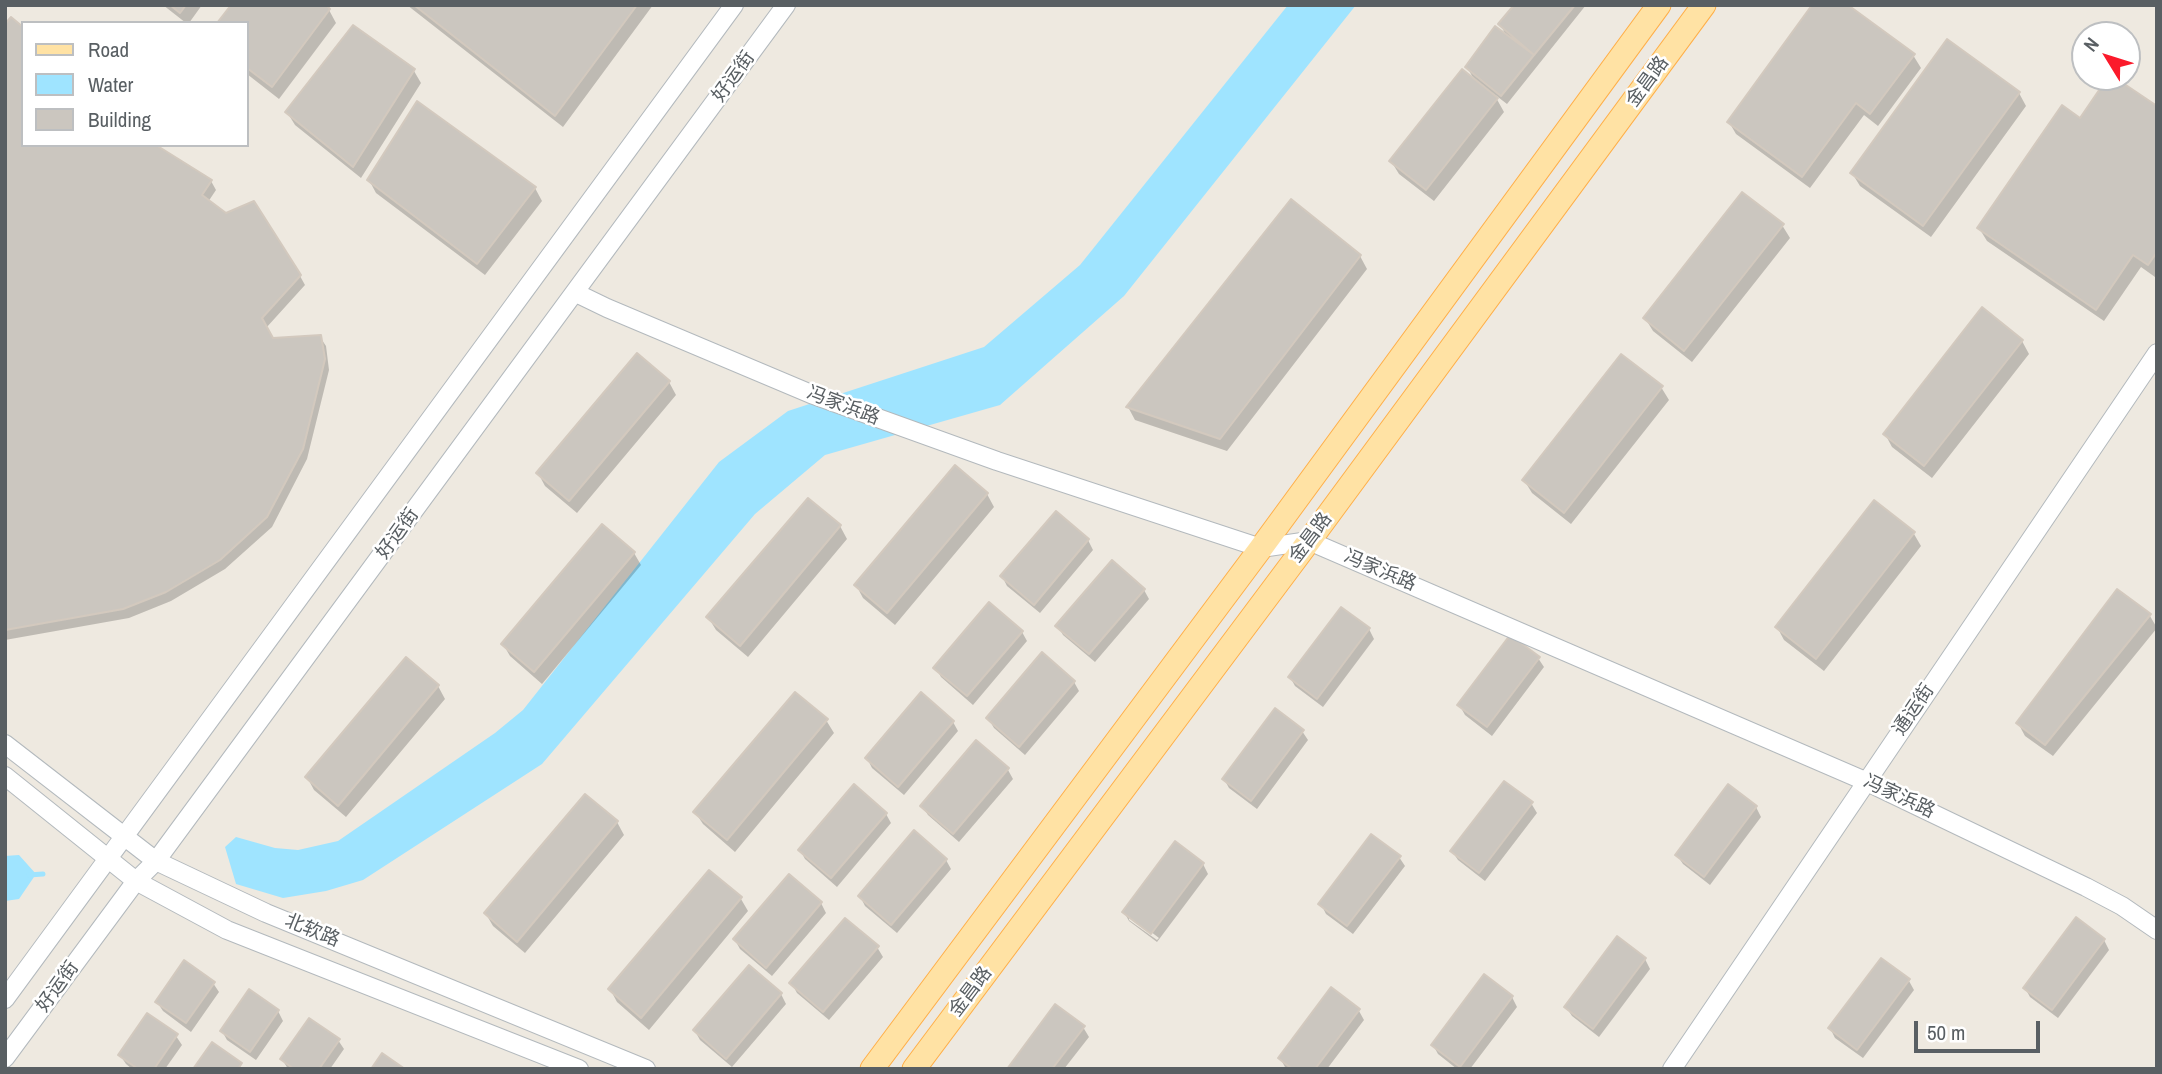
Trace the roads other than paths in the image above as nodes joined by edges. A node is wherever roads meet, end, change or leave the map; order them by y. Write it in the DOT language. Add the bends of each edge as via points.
graph roads {
  1 [pos="734,5"];
  2 [pos="786,5"];
  3 [pos="1659,5"];
  4 [pos="1704,5"];
  5 [pos="576,293"];
  6 [pos="2157,353"];
  7 [pos="1309,541"];
  8 [pos="1261,548"];
  9 [pos="5,744"];
  10 [pos="5,776"];
  11 [pos="1865,781"];
  12 [pos="125,837"];
  13 [pos="108,859"];
  14 [pos="156,861"];
  15 [pos="136,881"];
  16 [pos="2157,930"];
  17 [pos="5,999"];
  18 [pos="5,1058"];
  19 [pos="579,1069"];
  20 [pos="646,1069"];
  21 [pos="872,1069"];
  22 [pos="914,1069"];
  23 [pos="1672,1069"];
  1 -- 12 [label="street, 好运街"];
  2 -- 5 [label="street, 好运街"];
  3 -- 8 [label="main road, 金昌路"];
  4 -- 7 [label="main road, 金昌路"];
  5 -- 8 [label="street, 冯家浜路" via="811,394"];
  5 -- 14 [label="street, 好运街"];
  6 -- 11 [label="street, 通运街"];
  7 -- 8 [label="street, 冯家浜路"];
  7 -- 11 [label="street, 冯家浜路"];
  7 -- 22 [label="main road, 金昌路"];
  8 -- 21 [label="main road, 金昌路"];
  9 -- 12 [label="street, 北软路"];
  10 -- 13 [label="street, 北软路"];
  11 -- 16 [label="street, 冯家浜路" via="2086,887"];
  11 -- 23 [label="street, 通运街"];
  12 -- 13 [label="street, 好运街"];
  12 -- 14 [label="street, 北软路"];
  13 -- 15 [label="street, 北软路"];
  13 -- 17 [label="street, 好运街"];
  14 -- 15 [label="street, 好运街"];
  14 -- 20 [label="street, 北软路" via="266,913"];
  15 -- 18 [label="street, 好运街"];
  15 -- 19 [label="street, 北软路" via="227,930"];
}
